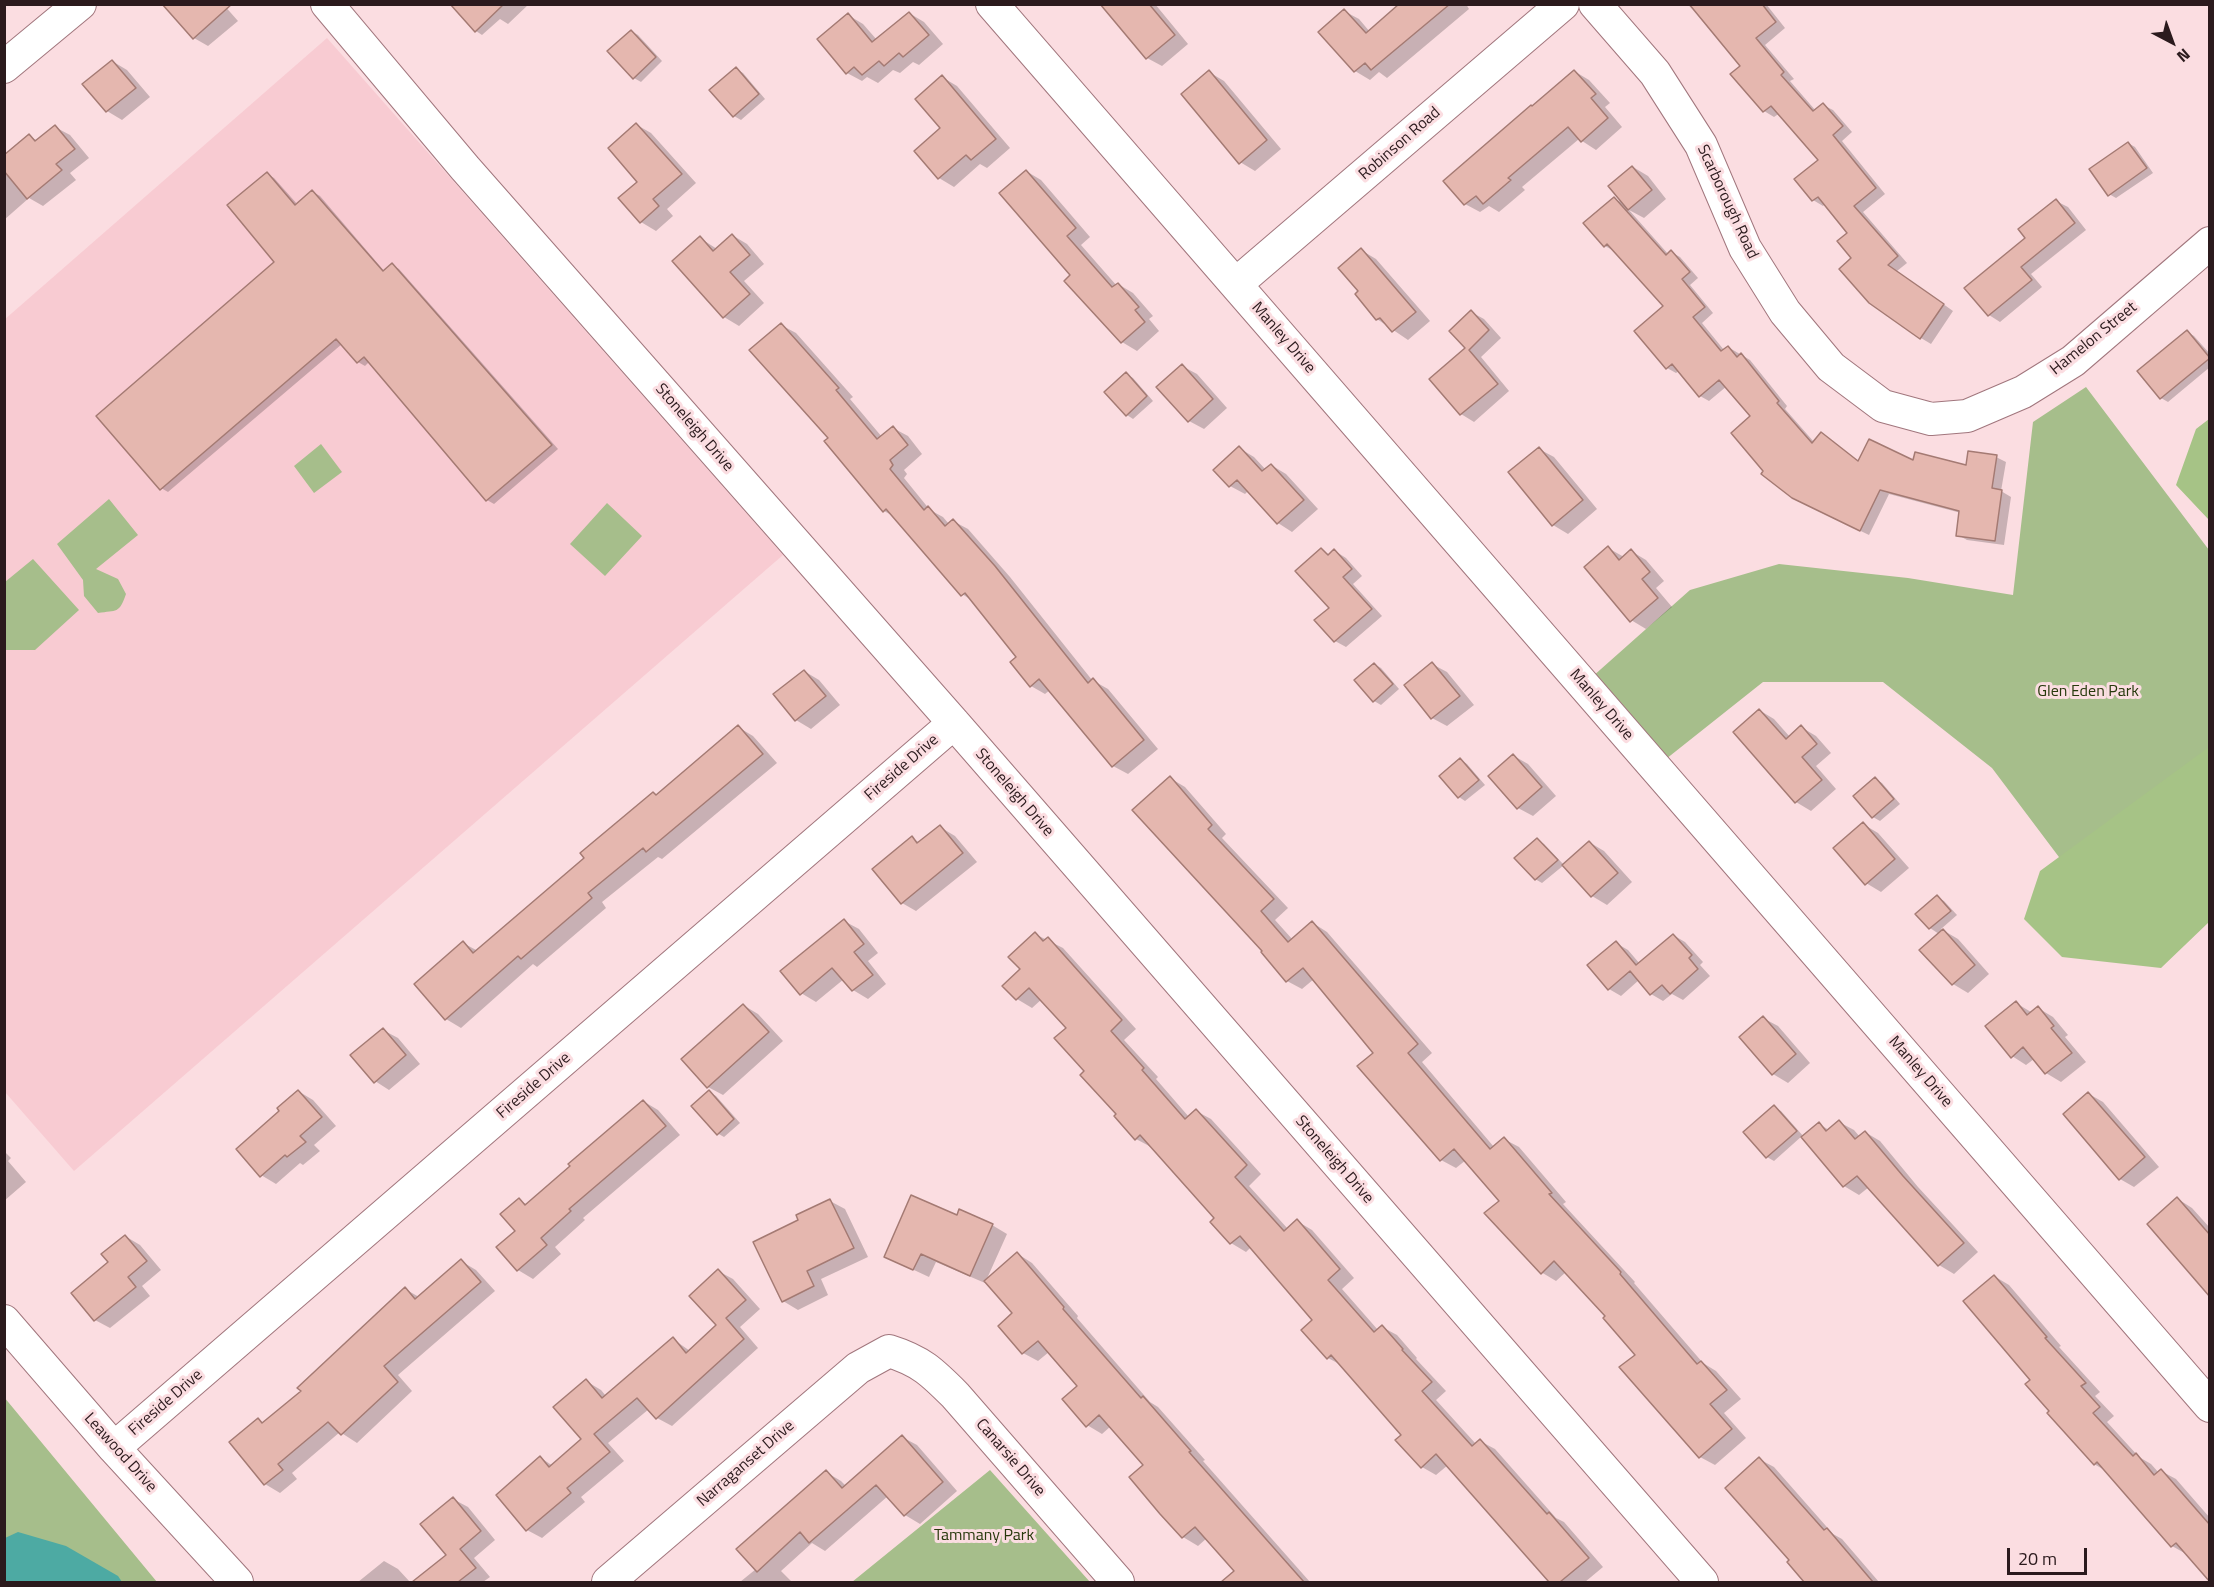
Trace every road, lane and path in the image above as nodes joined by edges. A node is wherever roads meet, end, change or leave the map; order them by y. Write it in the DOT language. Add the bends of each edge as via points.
graph roads {
  1 [pos="80,4"];
  2 [pos="992,4"];
  3 [pos="1563,4"];
  4 [pos="1596,4"];
  5 [pos="344,11"];
  6 [pos="4,67"];
  7 [pos="2210,243"];
  8 [pos="1236,284"];
  9 [pos="1967,416"];
  10 [pos="954,723"];
  11 [pos="4,1321"];
  12 [pos="889,1351"];
  13 [pos="2210,1406"];
  14 [pos="114,1448"];
  15 [pos="237,1582"];
  16 [pos="608,1582"];
  17 [pos="1118,1582"];
  18 [pos="1701,1582"];
  1 -- 6 [label="street"];
  2 -- 8 [label="street, Manley Drive"];
  3 -- 8 [label="street, Robinson Road"];
  4 -- 9 [label="street, Scarborough Road" via="1655,74 1701,145 1745,248 1785,312 1831,367 1883,406 1931,419"];
  5 -- 10 [label="street, Stoneleigh Drive" via="465,168"];
  7 -- 9 [label="street, Hamelon Street" via="2073,361 2023,392"];
  8 -- 13 [label="street, Manley Drive"];
  10 -- 14 [label="street, Fireside Drive"];
  10 -- 18 [label="street, Stoneleigh Drive"];
  11 -- 14 [label="street, Leawood Drive"];
  12 -- 16 [label="street, Narraganset Drive" via="858,1368"];
  12 -- 17 [label="street, Canarsie Drive" via="932,1371"];
  14 -- 15 [label="street, Leawood Drive"];
}
